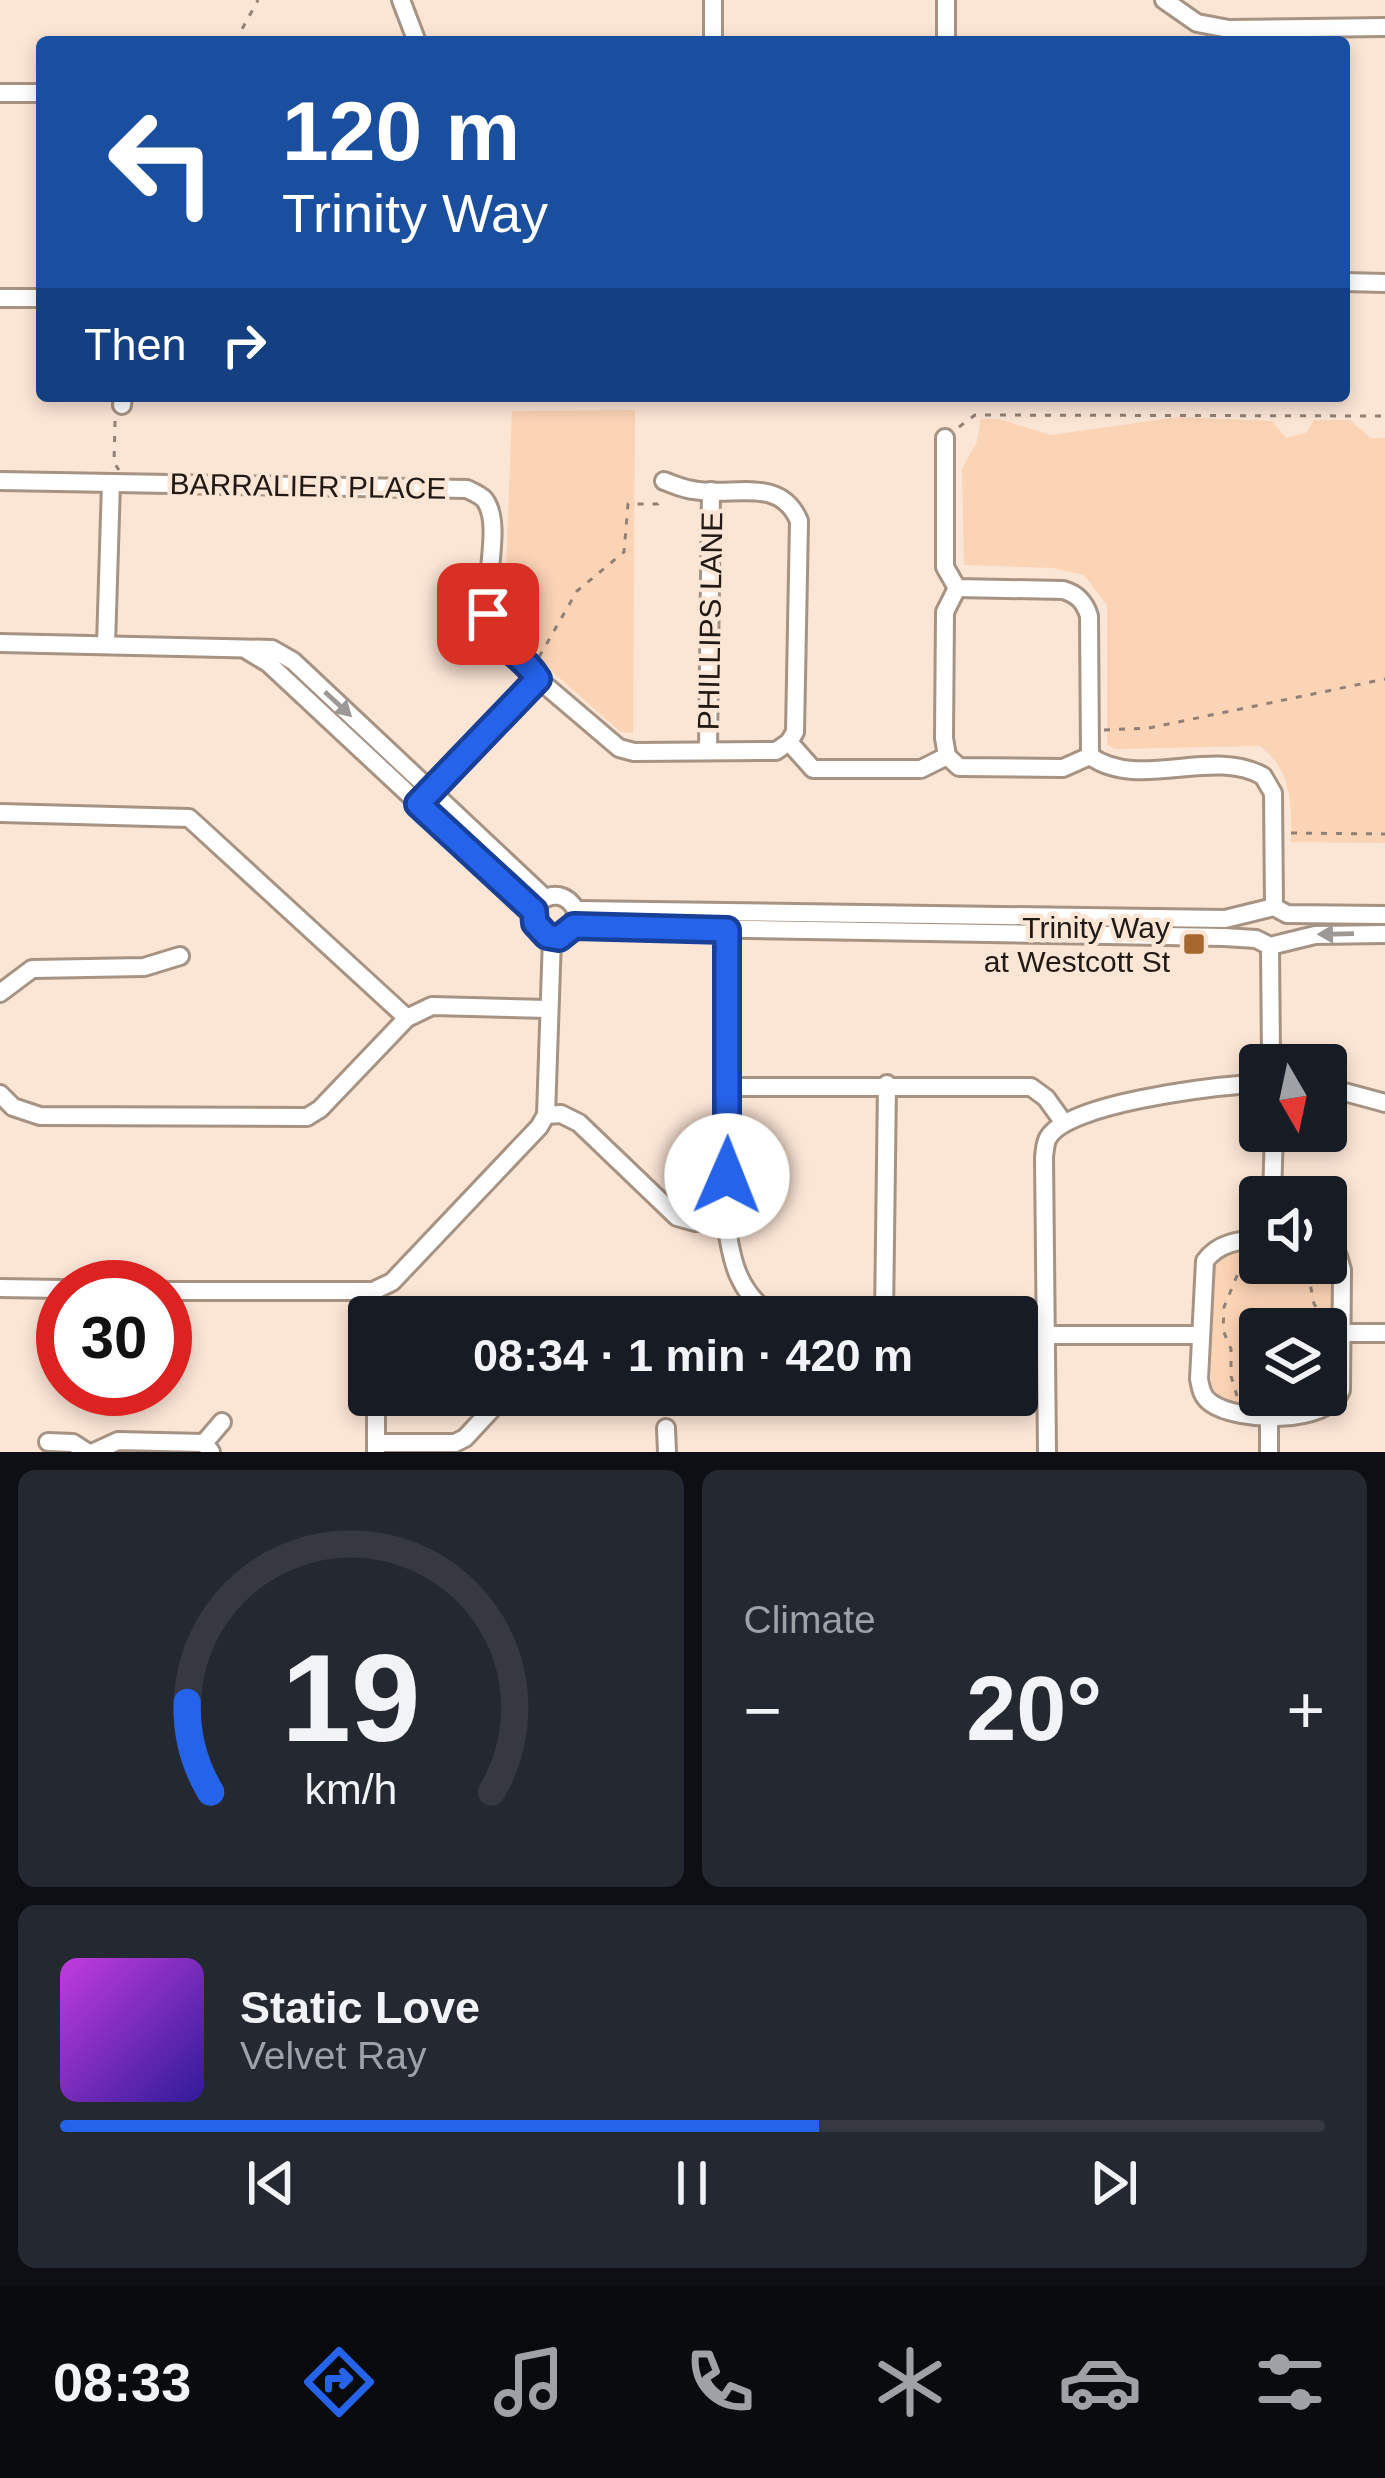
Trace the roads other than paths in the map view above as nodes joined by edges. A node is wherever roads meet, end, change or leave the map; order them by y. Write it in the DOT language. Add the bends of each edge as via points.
graph roads {
  1 [pos="401,0"];
  2 [pos="713,0"];
  3 [pos="946,0"];
  4 [pos="1164,0"];
  5 [pos="1385,27"];
  6 [pos="416,36"];
  7 [pos="713,36"];
  8 [pos="946,36"];
  9 [pos="0,93"];
  10 [pos="36,93"];
  11 [pos="1350,282"];
  12 [pos="1385,283"];
  13 [pos="0,298"];
  14 [pos="36,298"];
  15 [pos="945,438"];
  16 [pos="0,481"];
  17 [pos="664,481"];
  18 [pos="115,483"];
  19 [pos="711,491"];
  20 [pos="957,588"];
  21 [pos="0,643"];
  22 [pos="106,645"];
  23 [pos="535,674"];
  24 [pos="789,742"];
  25 [pos="708,751"];
  26 [pos="947,756"];
  27 [pos="1090,756"];
  28 [pos="425,797"];
  29 [pos="0,813"];
  30 [pos="539,904"];
  31 [pos="1274,911"];
  32 [pos="1385,915"];
  33 [pos="575,918"];
  34 [pos="728,922"];
  35 [pos="1385,934"];
  36 [pos="552,938"];
  37 [pos="1271,942"];
  38 [pos="180,956"];
  39 [pos="0,993"];
  40 [pos="548,1009"];
  41 [pos="406,1018"];
  42 [pos="1271,1044"];
  43 [pos="886,1084"];
  44 [pos="728,1087"];
  45 [pos="1239,1092"];
  46 [pos="1347,1093"];
  47 [pos="0,1094"];
  48 [pos="1385,1103"];
  49 [pos="545,1114"];
  50 [pos="1064,1123"];
  51 [pos="726,1221"];
  52 [pos="1239,1242"];
  53 [pos="0,1288"];
  54 [pos="36,1289"];
  55 [pos="192,1291"];
  56 [pos="373,1291"];
  57 [pos="374,1296"];
  58 [pos="750,1296"];
  59 [pos="884,1296"];
  60 [pos="1347,1330"];
  61 [pos="1385,1333"];
  62 [pos="1201,1334"];
  63 [pos="1046,1335"];
  64 [pos="376,1416"];
  65 [pos="485,1416"];
  66 [pos="1282,1416"];
  67 [pos="1269,1417"];
  68 [pos="222,1422"];
  69 [pos="666,1428"];
  70 [pos="48,1442"];
  71 [pos="208,1447"];
  72 [pos="376,1448"];
  73 [pos="91,1452"];
  74 [pos="667,1452"];
  75 [pos="1047,1452"];
  76 [pos="1269,1452"];
  1 -- 6 [label="street"];
  2 -- 7 [label="street"];
  3 -- 8 [label="street"];
  4 -- 5 [label="street" via="1197,22 1229,29"];
  9 -- 10 [label="street"];
  11 -- 12 [label="street"];
  13 -- 14 [label="street"];
  15 -- 20 [label="street" via="945,567"];
  16 -- 18 [label="street, BARRALIER PLACE"];
  17 -- 19 [label="street"];
  18 -- 22 [label="street"];
  18 -- 23 [label="street, BARRALIER PLACE" via="467,489 484,498 491,517 491,630"];
  19 -- 24 [label="street" via="773,492 799,521"];
  19 -- 25 [label="street, PHILLIPS LANE"];
  20 -- 26 [label="street" via="945,612"];
  20 -- 27 [label="street" via="1064,590 1085,605"];
  21 -- 22 [label="street"];
  22 -- 28 [label="street" via="242,647"];
  23 -- 25 [label="street, BARRALIER PLACE" via="619,748"];
  23 -- 28 [label="street"];
  24 -- 25 [label="street, BARRALIER PLACE" via="776,751"];
  24 -- 26 [label="street" via="813,769 921,769"];
  26 -- 27 [label="street" via="959,767 1050,768"];
  27 -- 31 [label="street" via="1118,768 1236,768 1270,784"];
  28 -- 30 [label="street"];
  29 -- 41 [label="street" via="189,818"];
  30 -- 33 [label="street" via="563,896"];
  30 -- 36 [label="street" via="537,928"];
  31 -- 32 [label="street"];
  31 -- 34 [label="street" via="1225,919"];
  31 -- 37 [label="street" via="1291,924"];
  31 -- 37 [label="street" via="1253,921"];
  33 -- 34 [label="street"];
  33 -- 36 [label="street" via="565,935"];
  34 -- 37 [label="street"];
  34 -- 44 [label="street"];
  35 -- 37 [label="street, one-way"];
  36 -- 40 [label="street"];
  37 -- 42 [label="street"];
  38 -- 39 [label="street" via="144,968 32,969"];
  40 -- 41 [label="street" via="432,1006"];
  40 -- 49 [label="street"];
  41 -- 47 [label="street" via="307,1117 40,1117"];
  43 -- 44 [label="street"];
  43 -- 50 [label="street" via="1031,1087"];
  43 -- 59 [label="street"];
  44 -- 51 [label="street"];
  45 -- 50 [label="street" via="1159,1095"];
  46 -- 48 [label="street"];
  49 -- 51 [label="street" via="579,1123 677,1217"];
  49 -- 56 [label="street" via="392,1282"];
  50 -- 63 [label="street" via="1049,1136 1044,1156"];
  51 -- 58 [label="street" via="731,1263"];
  52 -- 62 [label="street" via="1205,1261"];
  53 -- 54 [label="street"];
  55 -- 56 [label="street"];
  56 -- 57 [label="street"];
  60 -- 61 [label="street"];
  62 -- 63 [label="street"];
  62 -- 67 [label="street" via="1202,1394 1228,1411"];
  63 -- 75 [label="street"];
  64 -- 72 [label="street"];
  65 -- 72 [label="street" via="455,1443"];
  66 -- 67 [label="street"];
  67 -- 76 [label="street"];
  68 -- 71 [label="street"];
  69 -- 74 [label="street"];
  70 -- 73 [label="street"];
  71 -- 73 [label="street" via="118,1441"];
}
